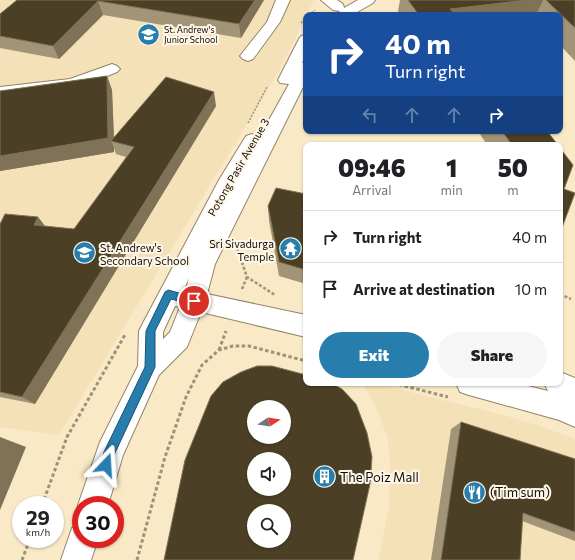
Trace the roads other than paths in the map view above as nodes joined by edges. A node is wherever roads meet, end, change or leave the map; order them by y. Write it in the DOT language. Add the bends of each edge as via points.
graph roads {
  1 [pos="283,0"];
  2 [pos="350,0"];
  3 [pos="368,0"];
  4 [pos="334,9"];
  5 [pos="303,45"];
  6 [pos="248,56"];
  7 [pos="112,69"];
  8 [pos="303,72"];
  9 [pos="0,92"];
  10 [pos="168,294"];
  11 [pos="194,301"];
  12 [pos="303,325"];
  13 [pos="150,367"];
  14 [pos="480,386"];
  15 [pos="563,386"];
  16 [pos="575,391"];
  17 [pos="575,414"];
  18 [pos="96,496"];
  19 [pos="80,548"];
  20 [pos="76,560"];
  1 -- 6 [label="street" via="275,18"];
  2 -- 4 [label="street"];
  3 -- 4 [label="street"];
  5 -- 10 [label="street, Potong Pasir Avenue 3" via="274,104 228,180"];
  7 -- 9 [label="street" via="82,80"];
  8 -- 11 [label="street, Potong Pasir Avenue 3" via="204,264"];
  10 -- 11 [label="street"];
  10 -- 13 [label="street, Potong Pasir Avenue 3" via="150,331"];
  11 -- 12 [label="street"];
  11 -- 13 [label="street, Potong Pasir Avenue 3" via="179,338"];
  13 -- 18 [label="street" via="110,452"];
  14 -- 17 [label="street" via="562,408"];
  15 -- 16 [label="street"];
  19 -- 20 [label="street"];
}
